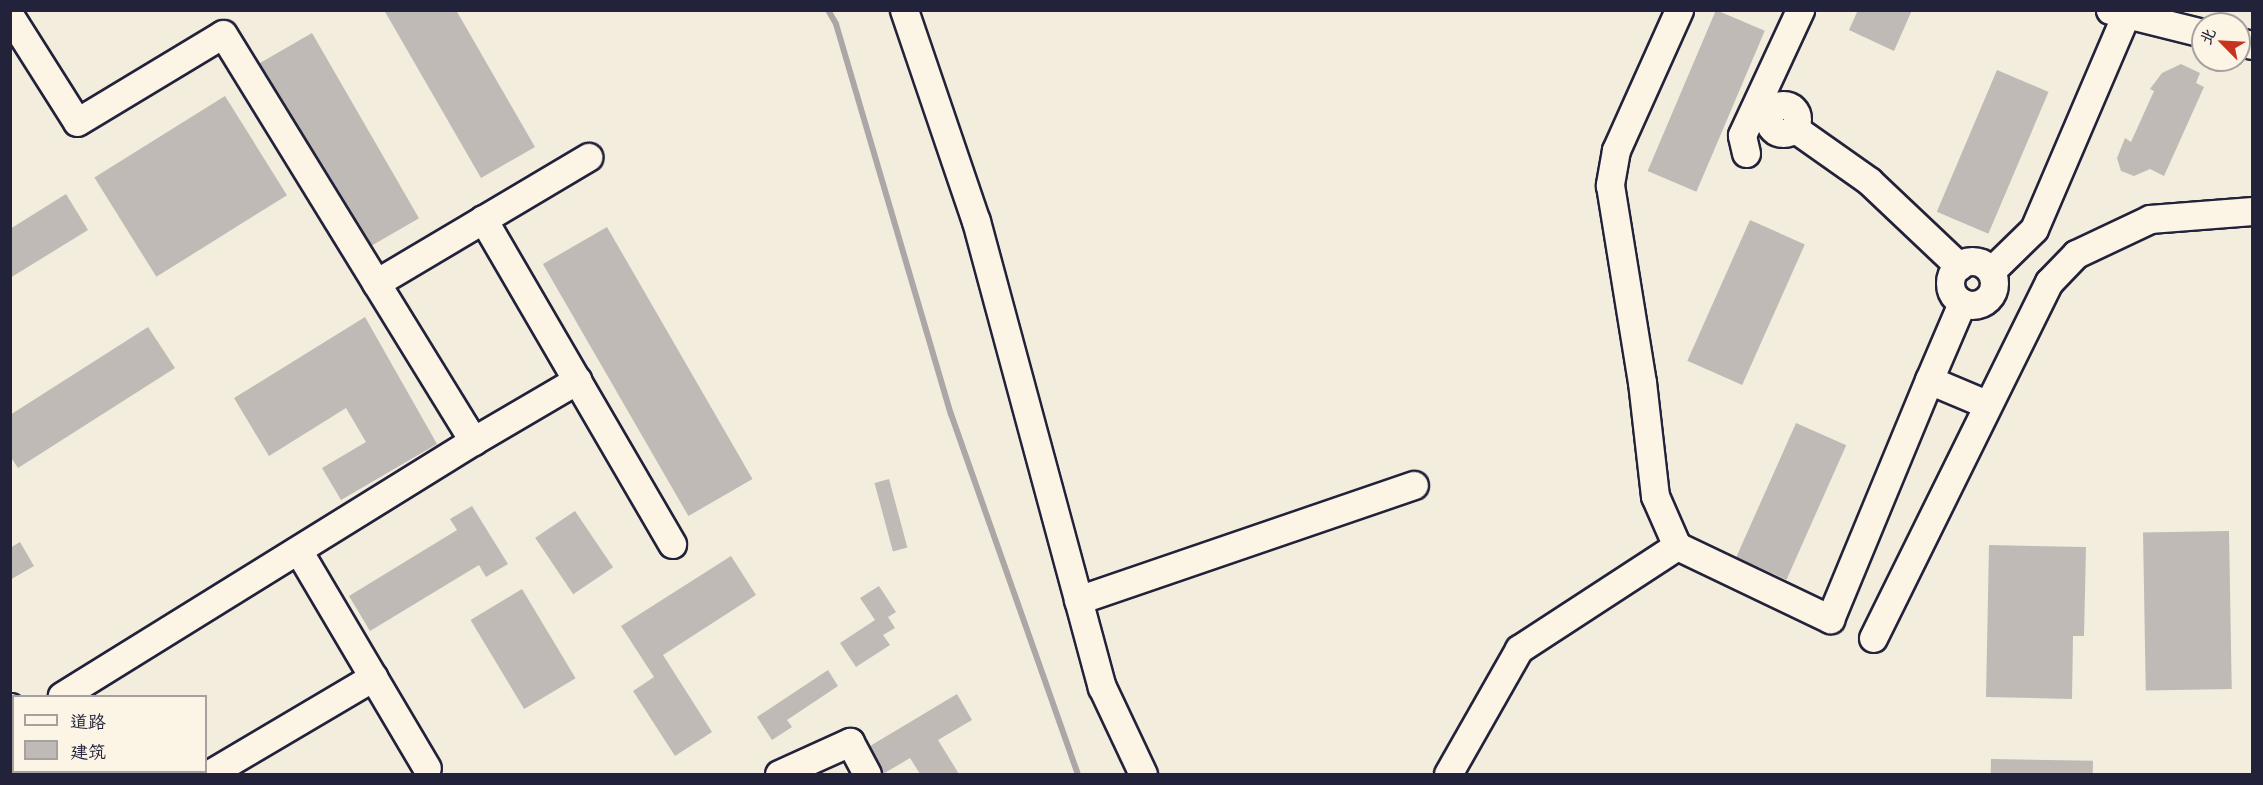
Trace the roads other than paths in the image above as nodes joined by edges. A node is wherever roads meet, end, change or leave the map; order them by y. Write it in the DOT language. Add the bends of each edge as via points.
graph roads {
  1 [pos="904,10"];
  2 [pos="1679,10"];
  3 [pos="1800,10"];
  4 [pos="2118,12"];
  5 [pos="10,16"];
  6 [pos="2191,30"];
  7 [pos="1765,107"];
  8 [pos="1746,153"];
  9 [pos="588,157"];
  10 [pos="2253,211"];
  11 [pos="483,219"];
  12 [pos="1959,266"];
  13 [pos="1991,271"];
  14 [pos="376,283"];
  15 [pos="1962,303"];
  16 [pos="577,380"];
  17 [pos="1929,380"];
  18 [pos="1986,405"];
  19 [pos="474,441"];
  20 [pos="1414,485"];
  21 [pos="672,544"];
  22 [pos="1677,546"];
  23 [pos="298,550"];
  24 [pos="1078,600"];
  25 [pos="1873,638"];
  26 [pos="373,677"];
  27 [pos="64,695"];
  28 [pos="427,768"];
  29 [pos="209,774"];
  30 [pos="779,774"];
  31 [pos="867,774"];
  32 [pos="1143,774"];
  33 [pos="1448,774"];
  1 -- 24 [label="street" via="976,221"];
  2 -- 22 [label="street" via="1616,150 1610,185 1642,382 1655,496"];
  3 -- 7 [label="street"];
  4 -- 6 [label="street"];
  4 -- 13 [label="street" via="2034,229"];
  5 -- 14 [label="street" via="77,122 223,34"];
  7 -- 8 [label="street" via="1742,135"];
  7 -- 12 [label="street" via="1791,108 1796,115 1794,128 1869,181"];
  9 -- 11 [label="street"];
  10 -- 18 [label="street" via="2150,219 2076,254 2049,282"];
  11 -- 14 [label="street"];
  11 -- 16 [label="street"];
  12 -- 13 [label="street" via="1972,261"];
  12 -- 15 [label="street" via="1950,285"];
  13 -- 15 [label="street" via="1994,285 1988,298 1976,305"];
  14 -- 19 [label="street"];
  15 -- 17 [label="street"];
  16 -- 19 [label="street"];
  16 -- 21 [label="street"];
  17 -- 18 [label="street"];
  17 -- 22 [label="street" via="1830,619"];
  18 -- 25 [label="street"];
  19 -- 23 [label="street"];
  20 -- 24 [label="street"];
  22 -- 33 [label="street" via="1519,649"];
  23 -- 26 [label="street"];
  23 -- 27 [label="street"];
  24 -- 32 [label="street" via="1102,687"];
  26 -- 28 [label="street"];
  26 -- 29 [label="street"];
  30 -- 31 [label="street" via="850,742"];
}
